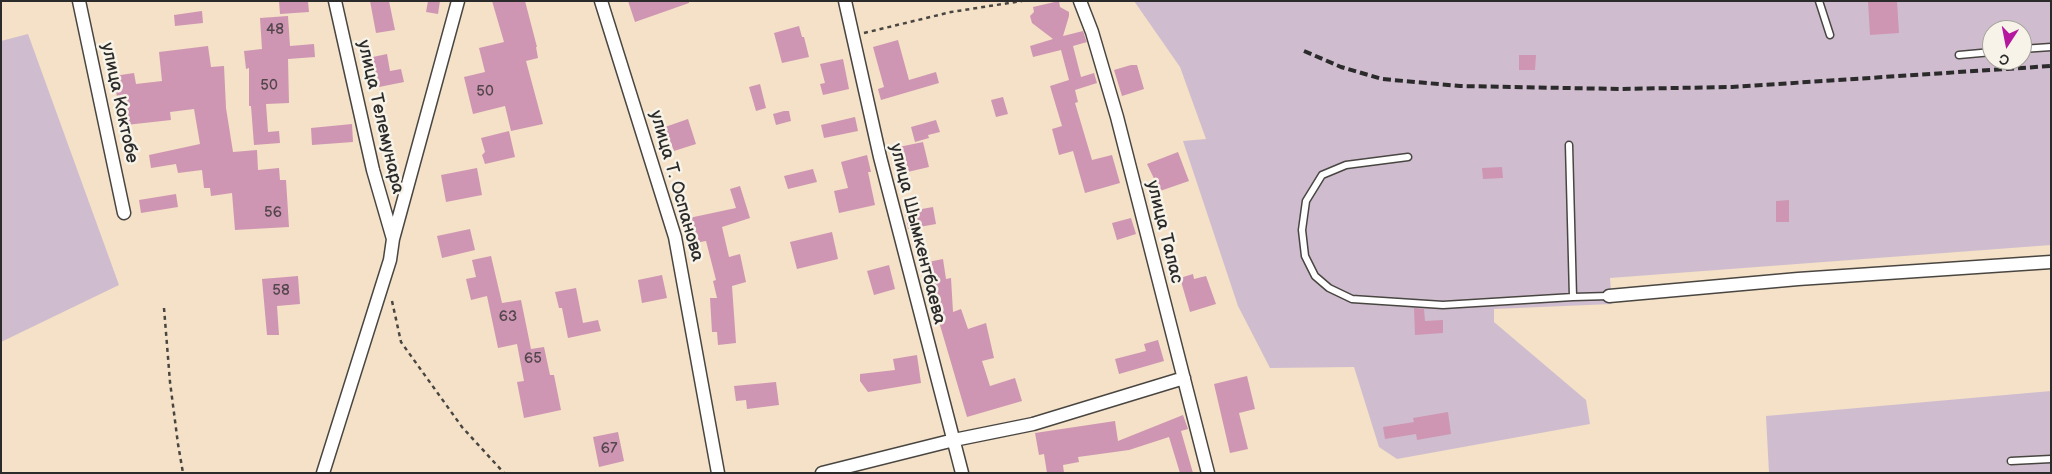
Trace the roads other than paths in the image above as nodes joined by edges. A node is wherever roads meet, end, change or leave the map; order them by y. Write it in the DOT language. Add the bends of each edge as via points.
graph roads {
  1 [pos="79,1"];
  2 [pos="335,1"];
  3 [pos="458,1"];
  4 [pos="601,1"];
  5 [pos="845,1"];
  6 [pos="1080,1"];
  7 [pos="1819,1"];
  8 [pos="1830,35"];
  9 [pos="2051,46"];
  10 [pos="2032,48"];
  11 [pos="1982,53"];
  12 [pos="1959,55"];
  13 [pos="1569,145"];
  14 [pos="1408,157"];
  15 [pos="124,213"];
  16 [pos="393,239"];
  17 [pos="2051,262"];
  18 [pos="1573,296"];
  19 [pos="1609,296"];
  20 [pos="1184,378"];
  21 [pos="954,440"];
  22 [pos="2051,459"];
  23 [pos="2011,461"];
  24 [pos="323,473"];
  25 [pos="718,473"];
  26 [pos="822,473"];
  27 [pos="962,473"];
  28 [pos="1208,473"];
  1 -- 15 [label="street, улица Коктобе"];
  2 -- 16 [label="street, улица Телемунара" via="372,170"];
  3 -- 16 [label="street"];
  4 -- 25 [label="street, улица Т. Оспанова" via="675,237"];
  5 -- 21 [label="street, улица Шымкентбаева" via="882,166"];
  6 -- 20 [label="street, улица Талас" via="1117,117"];
  7 -- 8 [label="lane"];
  9 -- 10 [label="lane"];
  11 -- 12 [label="lane"];
  13 -- 18 [label="lane"];
  14 -- 18 [label="lane" via="1346,165 1322,175 1306,201 1302,230 1305,256 1315,276 1329,288 1352,300 1443,305"];
  16 -- 24 [label="street" via="390,260"];
  17 -- 19 [label="street"];
  18 -- 19 [label="lane"];
  20 -- 21 [label="street" via="1033,424"];
  20 -- 28 [label="street, улица Талас"];
  21 -- 26 [label="street"];
  21 -- 27 [label="street, улица Шымкентбаева"];
  22 -- 23 [label="lane"];
}
